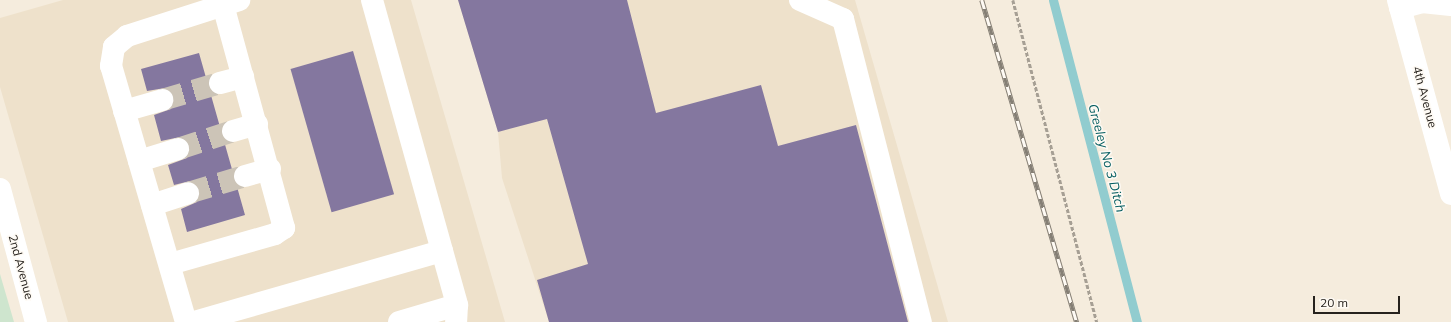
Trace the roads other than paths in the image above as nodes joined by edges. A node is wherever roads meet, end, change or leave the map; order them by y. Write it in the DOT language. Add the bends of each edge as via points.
graph roads {
  1 [pos="372,0"];
  2 [pos="800,0"];
  3 [pos="231,3"];
  4 [pos="1399,4"];
  5 [pos="1451,5"];
  6 [pos="244,77"];
  7 [pos="220,83"];
  8 [pos="162,100"];
  9 [pos="124,111"];
  10 [pos="257,124"];
  11 [pos="233,131"];
  12 [pos="178,148"];
  13 [pos="139,161"];
  14 [pos="270,169"];
  15 [pos="245,176"];
  16 [pos="0,188"];
  17 [pos="188,194"];
  18 [pos="1451,194"];
  19 [pos="152,205"];
  20 [pos="442,251"];
  21 [pos="170,264"];
  22 [pos="456,313"];
  23 [pos="36,322"];
  24 [pos="186,322"];
  25 [pos="194,322"];
  26 [pos="399,322"];
  27 [pos="921,322"];
  1 -- 20 [label="street"];
  2 -- 27 [label="street" via="843,19"];
  3 -- 6 [label="street"];
  3 -- 9 [label="street" via="146,27 114,47 111,66"];
  4 -- 5 [label="street" via="1422,2"];
  4 -- 18 [label="street, 4th Avenue"];
  6 -- 7 [label="street"];
  6 -- 10 [label="street"];
  8 -- 9 [label="street"];
  9 -- 13 [label="street"];
  10 -- 11 [label="street"];
  10 -- 14 [label="street"];
  12 -- 13 [label="street"];
  13 -- 19 [label="street"];
  14 -- 15 [label="street"];
  14 -- 21 [label="street" via="284,228 275,234"];
  16 -- 23 [label="street, 2nd Avenue"];
  17 -- 19 [label="street"];
  19 -- 21 [label="street"];
  20 -- 22 [label="street"];
  20 -- 25 [label="street"];
  21 -- 24 [label="street"];
  22 -- 26 [label="street"];
}
